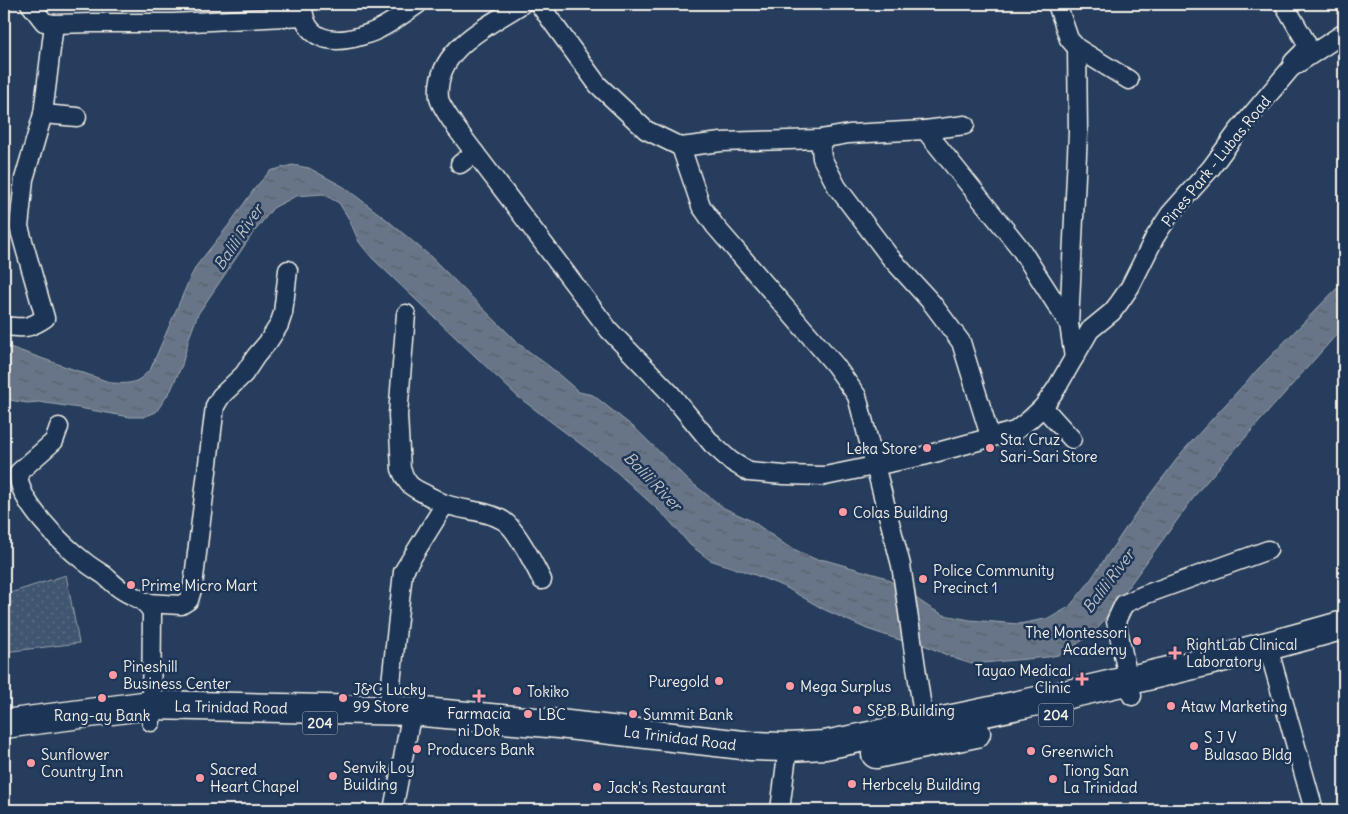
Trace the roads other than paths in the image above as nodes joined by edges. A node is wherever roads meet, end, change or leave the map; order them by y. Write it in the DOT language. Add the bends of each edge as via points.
graph roads {
  1 [pos="30,4"];
  2 [pos="47,4"];
  3 [pos="418,4"];
  4 [pos="522,4"];
  5 [pos="538,4"];
  6 [pos="1058,4"];
  7 [pos="1284,4"];
  8 [pos="303,10"];
  9 [pos="49,23"];
  10 [pos="1344,33"];
  11 [pos="1077,48"];
  12 [pos="1291,68"];
  13 [pos="1129,80"];
  14 [pos="43,114"];
  15 [pos="77,117"];
  16 [pos="965,125"];
  17 [pos="925,130"];
  18 [pos="820,139"];
  19 [pos="682,147"];
  20 [pos="475,153"];
  21 [pos="460,164"];
  22 [pos="288,270"];
  23 [pos="406,314"];
  24 [pos="1070,324"];
  25 [pos="4,326"];
  26 [pos="1074,358"];
  27 [pos="1043,407"];
  28 [pos="59,427"];
  29 [pos="990,436"];
  30 [pos="1072,440"];
  31 [pos="876,466"];
  32 [pos="445,504"];
  33 [pos="1268,550"];
  34 [pos="542,580"];
  35 [pos="146,603"];
  36 [pos="1344,625"];
  37 [pos="1344,643"];
  38 [pos="1271,655"];
  39 [pos="1130,688"];
  40 [pos="151,713"];
  41 [pos="404,716"];
  42 [pos="4,724"];
  43 [pos="926,735"];
  44 [pos="4,741"];
  45 [pos="787,756"];
  46 [pos="393,810"];
  47 [pos="780,810"];
  48 [pos="1314,810"];
  1 -- 9 [label="street"];
  2 -- 9 [label="street"];
  3 -- 8 [label="street" via="377,30 339,40 324,40 314,34"];
  4 -- 20 [label="street, Pines Park - Lubas Road" via="464,42 444,68 439,99"];
  5 -- 19 [label="street" via="605,92 646,130"];
  6 -- 11 [label="street" via="1069,39"];
  7 -- 12 [label="street" via="1306,42 1305,50 1293,61"];
  8 -- 9 [label="street" via="174,23"];
  9 -- 14 [label="street"];
  10 -- 12 [label="street, Pines Park - Lubas Road"];
  11 -- 13 [label="street"];
  11 -- 24 [label="street" via="1078,133"];
  12 -- 26 [label="street, Pines Park - Lubas Road" via="1167,219 1130,287 1112,312 1090,330"];
  14 -- 15 [label="street"];
  14 -- 25 [label="street" via="24,179 19,227 45,318 33,326"];
  16 -- 17 [label="street"];
  17 -- 18 [label="street" via="849,134"];
  17 -- 24 [label="street" via="1020,248"];
  18 -- 19 [label="street" via="722,142"];
  18 -- 29 [label="street" via="822,158 837,187 961,342"];
  19 -- 31 [label="street" via="701,206 715,226 835,365 857,396"];
  20 -- 21 [label="street"];
  20 -- 31 [label="street, Pines Park - Lubas Road" via="609,330 731,461 749,472 784,475 825,476"];
  22 -- 35 [label="street" via="279,325 244,374 215,406 189,600 181,605"];
  23 -- 32 [label="street" via="398,415 401,469 415,490"];
  24 -- 26 [label="street"];
  26 -- 27 [label="street, Pines Park - Lubas Road"];
  27 -- 29 [label="street, Pines Park - Lubas Road" via="1015,430"];
  27 -- 30 [label="street"];
  28 -- 35 [label="street" via="54,441 19,472 21,489 55,536 85,563"];
  29 -- 31 [label="street, Pines Park - Lubas Road"];
  31 -- 43 [label="street" via="901,565"];
  32 -- 34 [label="street" via="496,516 506,523"];
  32 -- 41 [label="street" via="403,572"];
  33 -- 39 [label="street" via="1124,604 1116,620"];
  35 -- 40 [label="street" via="152,612"];
  36 -- 38 [label="highway, La Trinidad Road / 204"];
  37 -- 38 [label="highway, La Trinidad Road / 204"];
  38 -- 39 [label="highway, La Trinidad Road / 204"];
  38 -- 48 [label="street"];
  39 -- 43 [label="highway, La Trinidad Road / 204" via="1044,718"];
  40 -- 41 [label="highway, La Trinidad Road / 204"];
  40 -- 42 [label="highway, La Trinidad Road / 204"];
  40 -- 44 [label="highway, La Trinidad Road / 204"];
  41 -- 45 [label="highway, La Trinidad Road / 204" via="457,723 559,724 751,746"];
  41 -- 46 [label="street"];
  43 -- 45 [label="highway, La Trinidad Road / 204" via="826,762"];
  45 -- 47 [label="street"];
}
